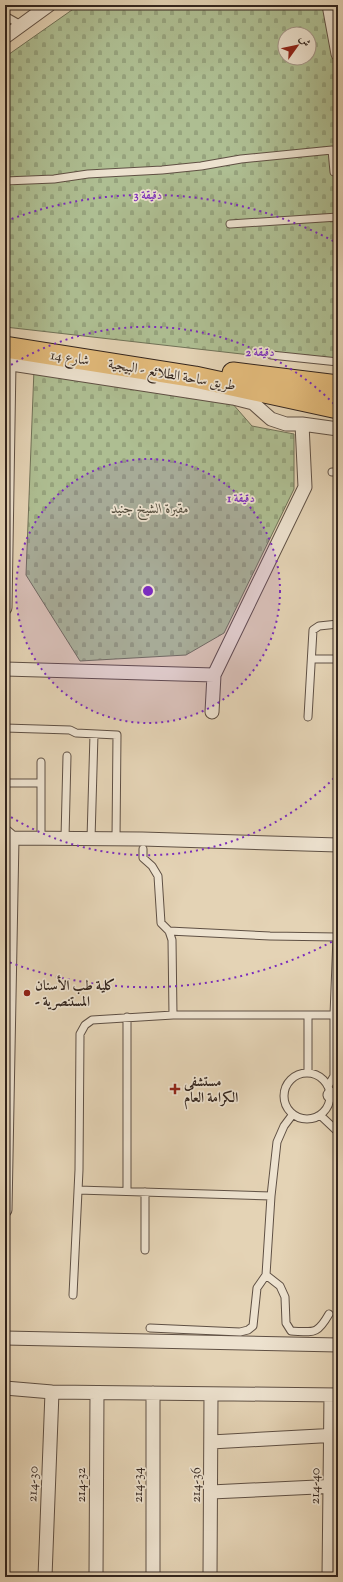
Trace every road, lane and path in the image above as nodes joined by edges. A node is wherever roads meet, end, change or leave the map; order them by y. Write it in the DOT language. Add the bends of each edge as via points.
graph roads {
  1 [pos="49,5"];
  2 [pos="329,5"];
  3 [pos="5,16"];
  4 [pos="21,25"];
  5 [pos="5,37"];
  6 [pos="338,54"];
  7 [pos="335,149"];
  8 [pos="334,172"];
  9 [pos="5,181"];
  10 [pos="338,217"];
  11 [pos="230,224"];
  12 [pos="6,355"];
  13 [pos="271,355"];
  14 [pos="338,362"];
  15 [pos="338,386"];
  16 [pos="338,408"];
  17 [pos="302,424"];
  18 [pos="338,429"];
  19 [pos="5,608"];
  20 [pos="338,624"];
  21 [pos="312,659"];
  22 [pos="338,659"];
  23 [pos="5,669"];
  24 [pos="214,675"];
  25 [pos="212,712"];
  26 [pos="308,717"];
  27 [pos="5,728"];
  28 [pos="94,734"];
  29 [pos="67,756"];
  30 [pos="41,762"];
  31 [pos="5,783"];
  32 [pos="41,783"];
  33 [pos="8,835"];
  34 [pos="41,838"];
  35 [pos="65,838"];
  36 [pos="91,838"];
  37 [pos="116,839"];
  38 [pos="338,845"];
  39 [pos="143,849"];
  40 [pos="169,931"];
  41 [pos="7,976"];
  42 [pos="173,1015"];
  43 [pos="308,1015"];
  44 [pos="334,1015"];
  45 [pos="127,1017"];
  46 [pos="308,1073"];
  47 [pos="332,1092"];
  48 [pos="293,1114"];
  49 [pos="320,1115"];
  50 [pos="338,1132"];
  51 [pos="78,1190"];
  52 [pos="127,1192"];
  53 [pos="145,1192"];
  54 [pos="270,1196"];
  55 [pos="5,1210"];
  56 [pos="145,1250"];
  57 [pos="266,1275"];
  58 [pos="73,1294"];
  59 [pos="329,1314"];
  60 [pos="150,1328"];
  61 [pos="5,1338"];
  62 [pos="338,1345"];
  63 [pos="5,1388"];
  64 [pos="52,1392"];
  65 [pos="97,1392"];
  66 [pos="153,1393"];
  67 [pos="211,1394"];
  68 [pos="335,1395"];
  69 [pos="334,1435"];
  70 [pos="212,1442"];
  71 [pos="334,1486"];
  72 [pos="211,1492"];
  73 [pos="334,1524"];
  74 [pos="45,1577"];
  75 [pos="96,1577"];
  76 [pos="153,1577"];
  77 [pos="210,1577"];
  78 [pos="329,1577"];
  1 -- 4 [label="street"];
  2 -- 6 [label="street"];
  3 -- 4 [label="lane"];
  4 -- 5 [label="street"];
  7 -- 8 [label="lane"];
  7 -- 9 [label="lane" via="241,158 162,170"];
  10 -- 11 [label="lane"];
  12 -- 15 [label="main road, طريق ساحة الطلائع - البيجية" via="102,359"];
  12 -- 16 [label="main road, طريق ساحة الطلائع - البيجية" via="195,377"];
  12 -- 17 [label="street, شارع 14" via="233,398 253,403 271,418 286,424"];
  12 -- 19 [label="street"];
  13 -- 14 [label="lane"];
  17 -- 18 [label="street, شارع 14"];
  17 -- 24 [label="street" via="305,487"];
  20 -- 21 [label="lane" via="319,626 312,630"];
  21 -- 22 [label="lane"];
  21 -- 26 [label="lane"];
  23 -- 24 [label="street"];
  24 -- 25 [label="street"];
  27 -- 28 [label="lane" via="70,730"];
  28 -- 36 [label="lane"];
  28 -- 37 [label="lane" via="118,735"];
  29 -- 35 [label="lane"];
  30 -- 32 [label="lane"];
  31 -- 32 [label="lane"];
  32 -- 34 [label="lane"];
  33 -- 34 [label="street"];
  33 -- 41 [label="street"];
  34 -- 35 [label="street"];
  35 -- 36 [label="street"];
  36 -- 37 [label="street"];
  37 -- 38 [label="street"];
  39 -- 40 [label="lane" via="143,858 158,876 161,923"];
  40 -- 42 [label="lane" via="173,955"];
  40 -- 44 [label="lane" via="337,937"];
  41 -- 55 [label="street"];
  42 -- 43 [label="lane"];
  42 -- 45 [label="lane"];
  43 -- 44 [label="lane"];
  43 -- 46 [label="lane"];
  44 -- 47 [label="lane"];
  45 -- 51 [label="lane" via="92,1020 85,1025 80,1034"];
  45 -- 52 [label="lane"];
  46 -- 47 [label="lane" via="318,1075"];
  46 -- 48 [label="lane" via="299,1074 286,1088 284,1097"];
  47 -- 49 [label="lane" via="327,1108"];
  48 -- 49 [label="lane" via="311,1119"];
  48 -- 54 [label="lane" via="277,1142"];
  49 -- 50 [label="lane"];
  51 -- 52 [label="lane"];
  51 -- 58 [label="lane"];
  52 -- 53 [label="lane"];
  53 -- 54 [label="lane"];
  53 -- 56 [label="lane"];
  54 -- 57 [label="lane"];
  57 -- 59 [label="lane" via="280,1286 285,1297 286,1323 291,1331 314,1332 322,1326"];
  57 -- 60 [label="lane" via="257,1288 253,1326 248,1330 240,1332"];
  61 -- 62 [label="street"];
  63 -- 64 [label="street"];
  64 -- 65 [label="street"];
  64 -- 74 [label="street, 214-30"];
  65 -- 66 [label="street"];
  65 -- 75 [label="street, 214-32"];
  66 -- 67 [label="street"];
  66 -- 76 [label="street, 214-34"];
  67 -- 68 [label="street"];
  67 -- 70 [label="street, 214-36"];
  68 -- 69 [label="street, 214-40"];
  69 -- 70 [label="street"];
  69 -- 71 [label="street, 214-40"];
  70 -- 72 [label="street, 214-36"];
  71 -- 72 [label="street"];
  71 -- 73 [label="street, 214-40"];
  72 -- 77 [label="street, 214-36"];
  73 -- 78 [label="street, 214-40"];
}
